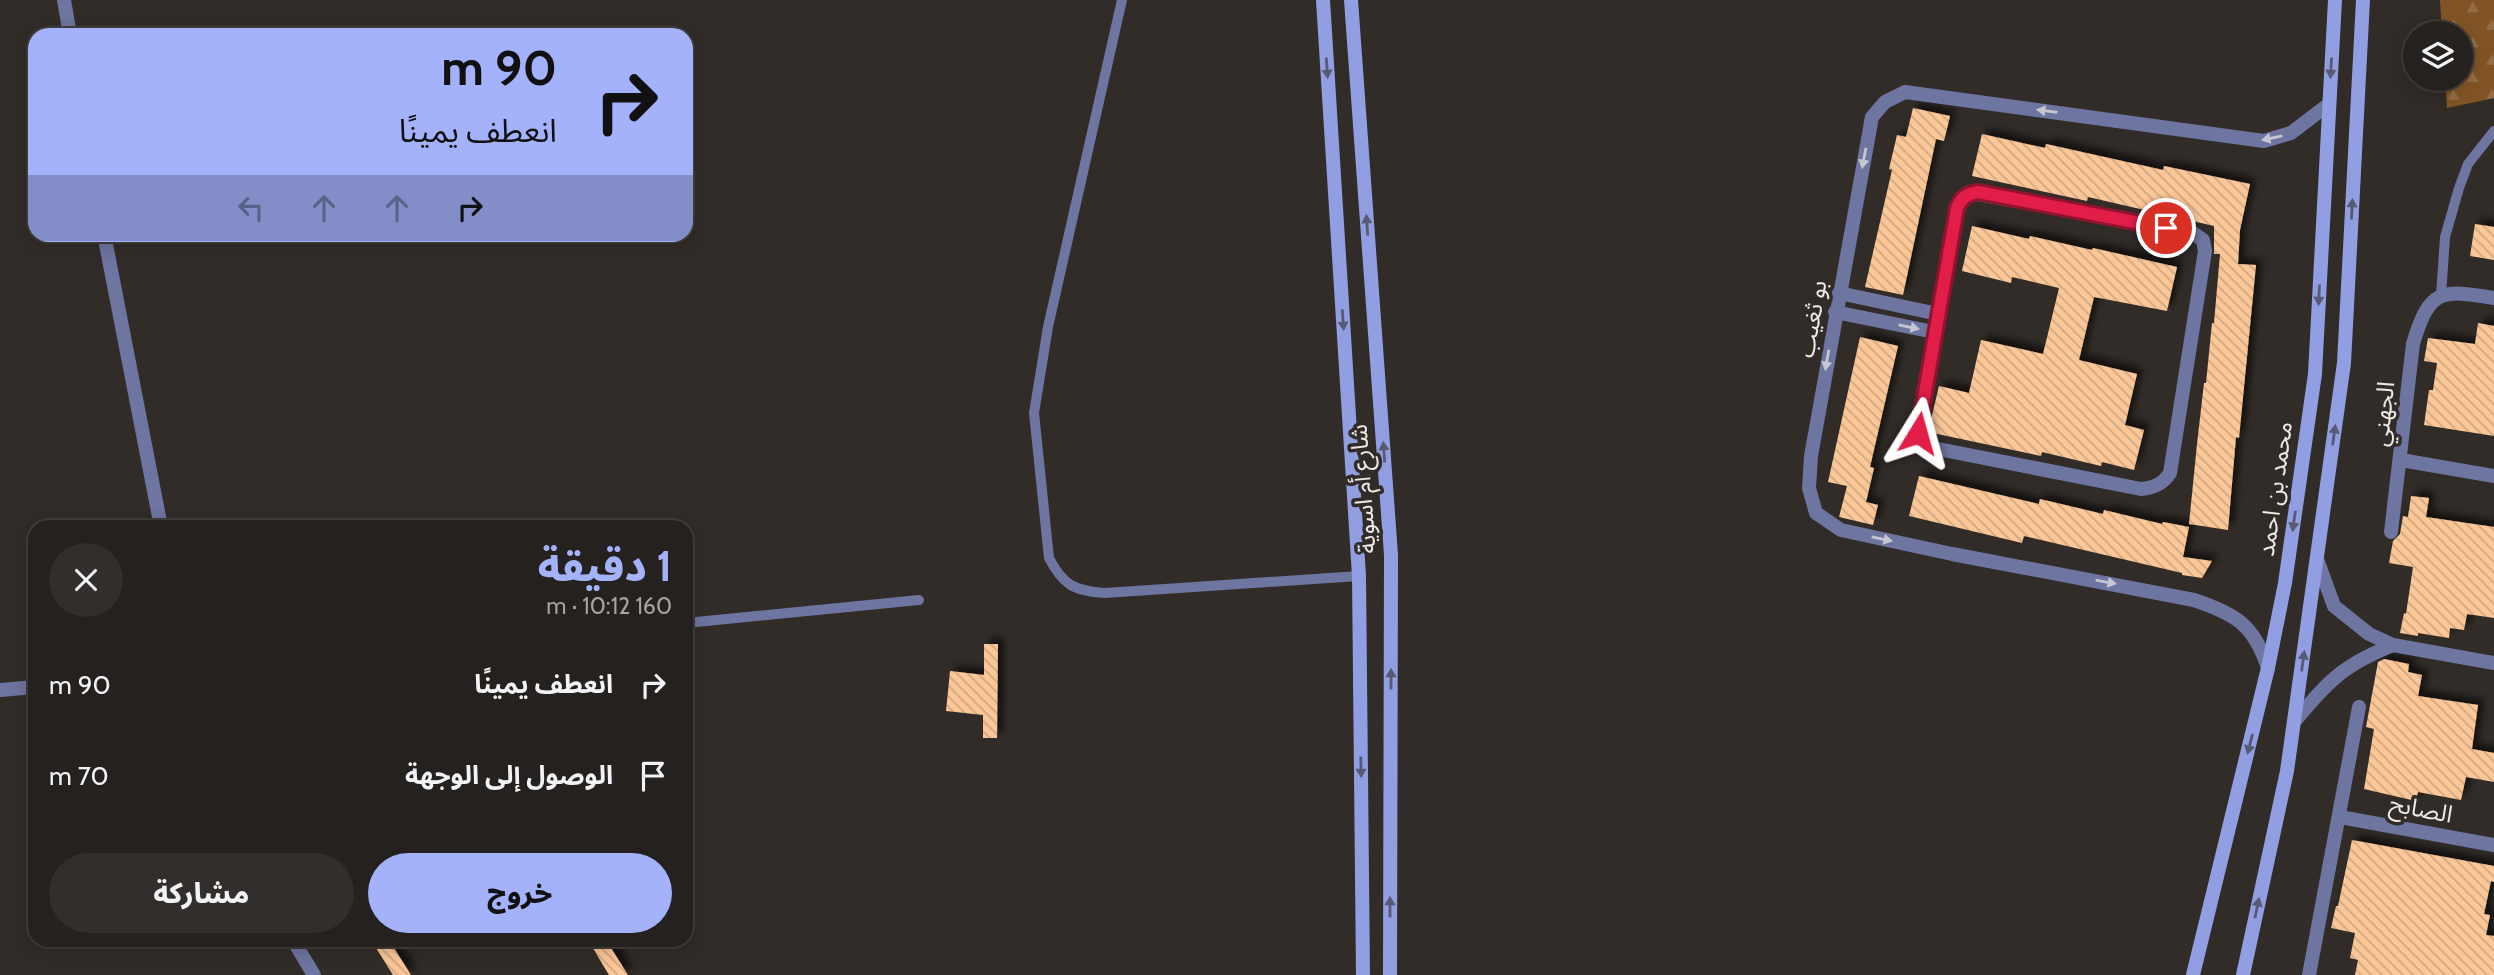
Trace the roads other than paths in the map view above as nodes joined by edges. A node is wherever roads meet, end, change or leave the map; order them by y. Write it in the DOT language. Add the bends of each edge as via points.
graph roads {
  1 [pos="64,0"];
  2 [pos="1122,0"];
  3 [pos="1323,0"];
  4 [pos="1351,0"];
  5 [pos="2335,0"];
  6 [pos="2363,0"];
  7 [pos="68,28"];
  8 [pos="2329,104"];
  9 [pos="2494,131"];
  10 [pos="106,242"];
  11 [pos="1839,293"];
  12 [pos="2494,298"];
  13 [pos="2435,300"];
  14 [pos="1835,312"];
  15 [pos="1938,314"];
  16 [pos="1934,332"];
  17 [pos="2401,460"];
  18 [pos="2494,476"];
  19 [pos="160,520"];
  20 [pos="2391,532"];
  21 [pos="2318,562"];
  22 [pos="1359,576"];
  23 [pos="919,600"];
  24 [pos="693,622"];
  25 [pos="2393,645"];
  26 [pos="2494,663"];
  27 [pos="2268,668"];
  28 [pos="28,688"];
  29 [pos="0,690"];
  30 [pos="2360,707"];
  31 [pos="2294,722"];
  32 [pos="2340,817"];
  33 [pos="2494,845"];
  34 [pos="297,947"];
  35 [pos="314,975"];
  36 [pos="1363,975"];
  37 [pos="1390,975"];
  38 [pos="2193,975"];
  39 [pos="2243,975"];
  40 [pos="2308,975"];
  1 -- 7 [label="street"];
  2 -- 22 [label="lane" via="1048,327 1034,413 1049,558 1059,576 1074,588 1105,593"];
  3 -- 22 [label="street, شارع أم اسوية, one-way"];
  37 -- 4 [label="street, شارع أم اسوية, one-way" via="1391,555"];
  5 -- 8 [label="street, محمد بن احمد, one-way"];
  21 -- 6 [label="street, one-way" via="2344,363"];
  8 -- 11 [label="street, بو ثغيب, one-way" via="2291,133 2264,141 1905,92 1885,102 1872,117"];
  8 -- 27 [label="street, محمد بن احمد, one-way" via="2315,374"];
  9 -- 13 [label="lane" via="2468,164 2459,188"];
  10 -- 19 [label="street"];
  11 -- 14 [label="street, بو ثغيب"];
  11 -- 15 [label="street"];
  12 -- 13 [label="street" via="2457,292"];
  13 -- 17 [label="street, الجهني" via="2420,319 2413,344"];
  14 -- 16 [label="street, one-way"];
  14 -- 27 [label="street, بو ثغيب, one-way" via="1811,456 1809,488 1816,513 1841,530 2127,586 2225,610 2247,627 2262,648"];
  15 -- 16 [label="street"];
  15 -- 16 [label="street" via="1957,208 1972,193 2193,233 2205,244 2170,472 2165,481 2150,488 1923,444 1917,426"];
  17 -- 18 [label="street"];
  17 -- 20 [label="street, الجهني"];
  21 -- 25 [label="street" via="2334,606 2370,634"];
  31 -- 21 [label="street, one-way"];
  22 -- 36 [label="street, شارع أم اسوية, one-way"];
  23 -- 24 [label="lane"];
  25 -- 26 [label="street"];
  25 -- 31 [label="street" via="2360,658 2338,674"];
  27 -- 38 [label="street, محمد بن احمد, one-way"];
  28 -- 29 [label="street"];
  30 -- 32 [label="street"];
  39 -- 31 [label="street, one-way"];
  32 -- 33 [label="street, الصابح"];
  32 -- 40 [label="street"];
  34 -- 35 [label="street"];
}
